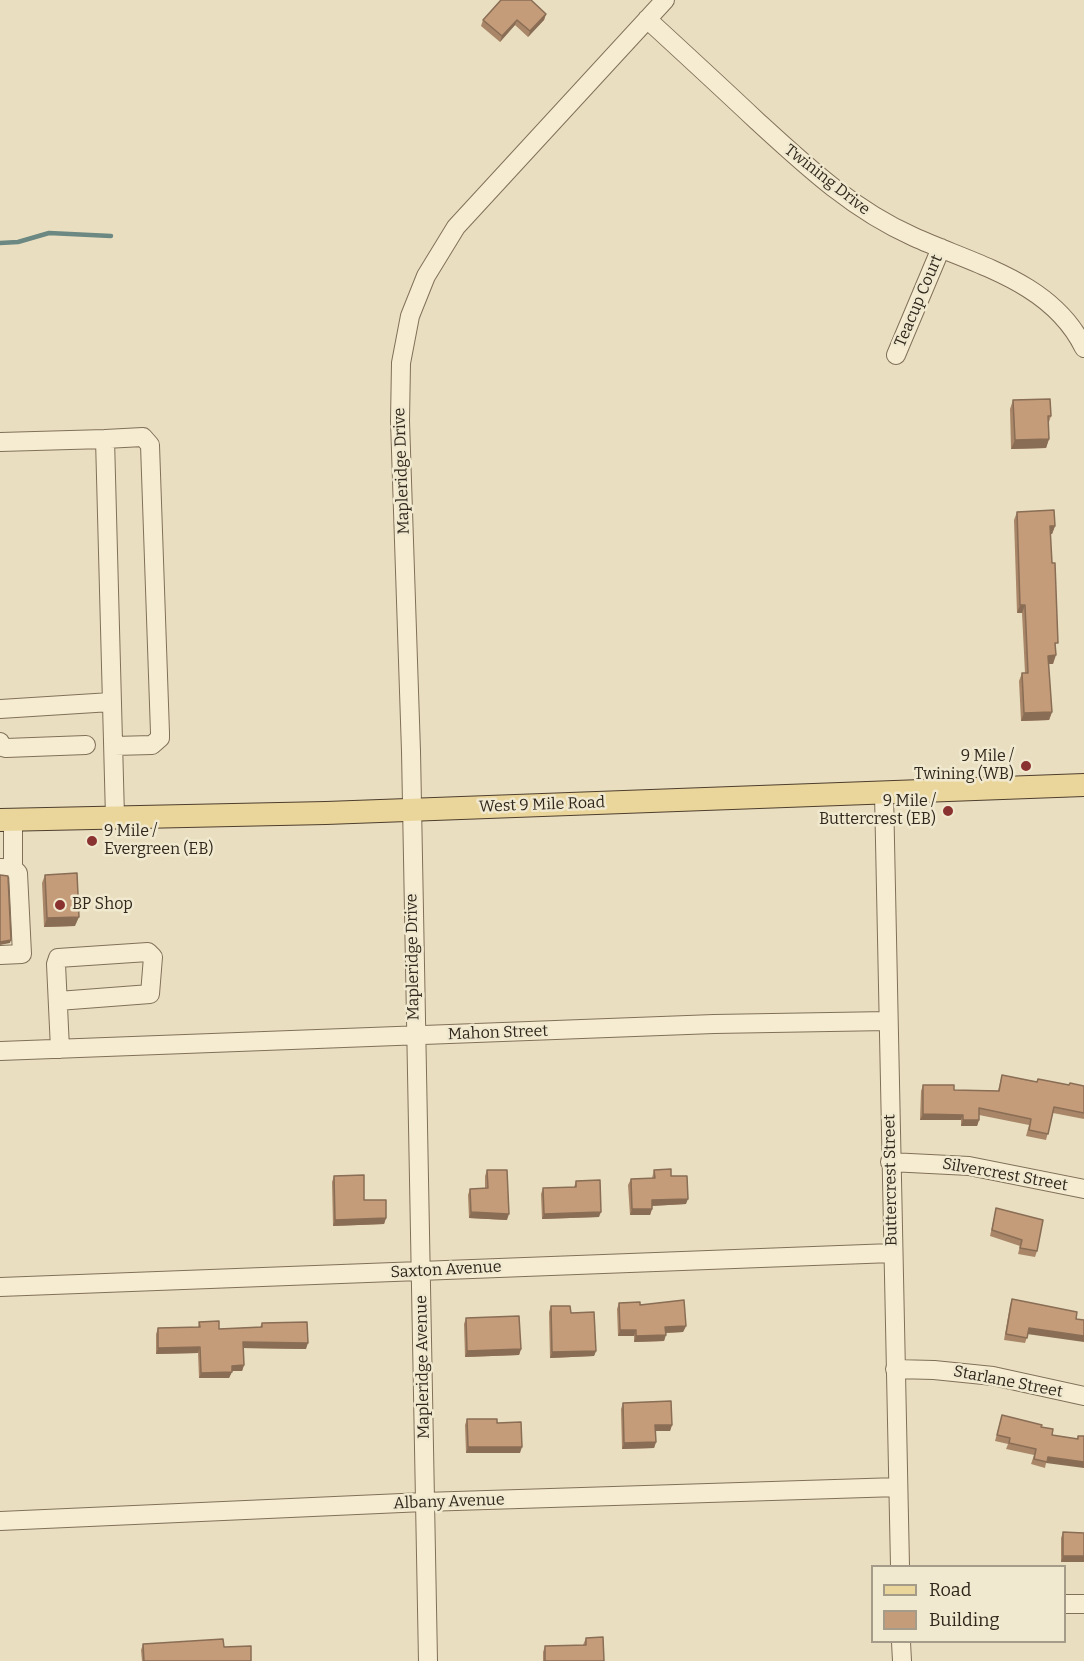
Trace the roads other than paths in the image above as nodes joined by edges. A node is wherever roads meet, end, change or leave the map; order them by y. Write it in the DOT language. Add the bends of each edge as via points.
graph roads {
  1 [pos="665,0"];
  2 [pos="647,20"];
  3 [pos="941,248"];
  4 [pos="1084,348"];
  5 [pos="896,355"];
  6 [pos="105,438"];
  7 [pos="0,442"];
  8 [pos="111,702"];
  9 [pos="0,709"];
  10 [pos="0,742"];
  11 [pos="86,745"];
  12 [pos="114,746"];
  13 [pos="1084,785"];
  14 [pos="884,793"];
  15 [pos="410,810"];
  16 [pos="115,817"];
  17 [pos="7,820"];
  18 [pos="7,868"];
  19 [pos="0,955"];
  20 [pos="58,1001"];
  21 [pos="888,1021"];
  22 [pos="414,1036"];
  23 [pos="60,1049"];
  24 [pos="0,1051"];
  25 [pos="890,1162"];
  26 [pos="1084,1189"];
  27 [pos="892,1253"];
  28 [pos="421,1271"];
  29 [pos="0,1287"];
  30 [pos="896,1369"];
  31 [pos="1084,1396"];
  32 [pos="898,1487"];
  33 [pos="424,1502"];
  34 [pos="0,1521"];
  35 [pos="900,1565"];
  36 [pos="1066,1604"];
  37 [pos="1084,1604"];
  38 [pos="901,1643"];
  39 [pos="428,1661"];
  40 [pos="902,1661"];
  1 -- 2 [label="street, Mapleridge Drive"];
  2 -- 3 [label="street, Twining Drive" via="822,180 876,218"];
  2 -- 15 [label="street, Mapleridge Drive" via="456,227 426,276 410,316 401,363 400,402"];
  3 -- 4 [label="street, Twining Drive" via="1038,293 1064,316"];
  3 -- 5 [label="street, Teacup Court"];
  6 -- 7 [label="street"];
  6 -- 8 [label="street"];
  6 -- 12 [label="street" via="143,437 150,445 160,722 160,738 152,745"];
  8 -- 9 [label="street"];
  8 -- 12 [label="street"];
  10 -- 11 [label="street" via="6,748"];
  12 -- 16 [label="street"];
  13 -- 14 [label="main road, West 9 Mile Road"];
  14 -- 15 [label="main road, West 9 Mile Road"];
  14 -- 21 [label="street, Buttercrest Street"];
  15 -- 16 [label="main road, West 9 Mile Road"];
  15 -- 22 [label="street, Mapleridge Drive"];
  16 -- 17 [label="main road, West 9 Mile Road"];
  17 -- 18 [label="street"];
  18 -- 19 [label="street" via="18,873 22,954"];
  20 -- 20 [label="street" via="56,964 61,956 148,952 153,957 150,994"];
  20 -- 23 [label="street"];
  21 -- 22 [label="street, Mahon Street"];
  21 -- 25 [label="street, Buttercrest Street"];
  22 -- 23 [label="street, Mahon Street"];
  22 -- 28 [label="street, Mapleridge Avenue"];
  23 -- 24 [label="street, Mahon Street"];
  25 -- 26 [label="street, Silvercrest Street" via="969,1166"];
  25 -- 27 [label="street, Buttercrest Street"];
  27 -- 28 [label="street, Saxton Avenue"];
  27 -- 30 [label="street, Buttercrest Street"];
  28 -- 29 [label="street, Saxton Avenue"];
  28 -- 33 [label="street, Mapleridge Avenue"];
  30 -- 31 [label="street, Starlane Street" via="993,1376"];
  30 -- 32 [label="street, Buttercrest Street"];
  32 -- 33 [label="street, Albany Avenue"];
  32 -- 35 [label="street, Buttercrest Street"];
  33 -- 34 [label="street, Albany Avenue"];
  33 -- 39 [label="street, Mapleridge Avenue"];
  36 -- 37 [label="street"];
  38 -- 40 [label="street"];
}
